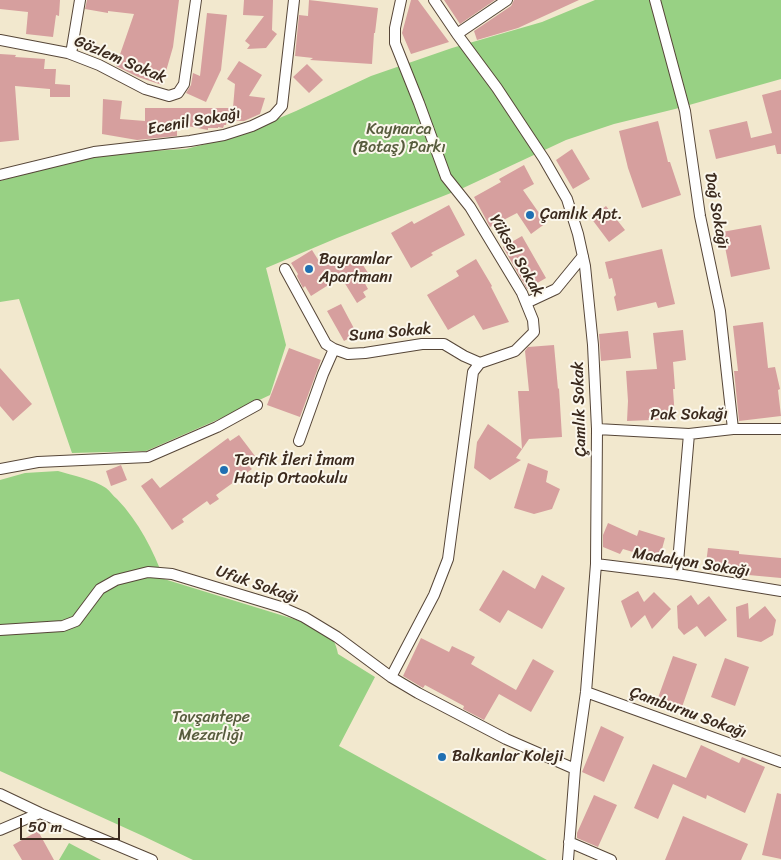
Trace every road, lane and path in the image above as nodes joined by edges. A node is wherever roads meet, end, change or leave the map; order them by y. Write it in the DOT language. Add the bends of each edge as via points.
graph roads {
  1 [pos="80,0"];
  2 [pos="196,0"];
  3 [pos="294,0"];
  4 [pos="401,0"];
  5 [pos="434,0"];
  6 [pos="507,0"];
  7 [pos="655,0"];
  8 [pos="457,34"];
  9 [pos="0,40"];
  10 [pos="71,54"];
  11 [pos="0,175"];
  12 [pos="583,256"];
  13 [pos="285,269"];
  14 [pos="526,303"];
  15 [pos="334,349"];
  16 [pos="480,363"];
  17 [pos="257,405"];
  18 [pos="597,429"];
  19 [pos="733,429"];
  20 [pos="781,429"];
  21 [pos="688,434"];
  22 [pos="299,441"];
  23 [pos="0,469"];
  24 [pos="596,564"];
  25 [pos="677,574"];
  26 [pos="781,591"];
  27 [pos="0,630"];
  28 [pos="391,677"];
  29 [pos="586,692"];
  30 [pos="781,762"];
  31 [pos="575,769"];
  32 [pos="0,794"];
  33 [pos="40,813"];
  34 [pos="0,830"];
  35 [pos="569,842"];
  36 [pos="152,860"];
  37 [pos="568,860"];
  38 [pos="611,860"];
  1 -- 10 [label="street"];
  2 -- 10 [label="street, Gözlem Sokak" via="184,84 178,93 169,96 145,89"];
  3 -- 11 [label="street, Ecenil Sokağı" via="282,106 272,116 224,135 94,152"];
  4 -- 14 [label="street, Yüksel Sokak" via="395,43 446,177 470,207"];
  5 -- 8 [label="street, Çamlık Sokak"];
  6 -- 8 [label="street"];
  7 -- 19 [label="street, Dağ Sokağı" via="686,111 700,216 720,311"];
  8 -- 12 [label="street, Çamlık Sokak" via="497,88 567,199"];
  9 -- 10 [label="street, Gözlem Sokak"];
  12 -- 14 [label="street" via="556,289"];
  12 -- 18 [label="street, Çamlık Sokak" via="593,345"];
  13 -- 15 [label="street, Suna Sokak" via="326,344"];
  14 -- 16 [label="street, Yüksel Sokak" via="534,332 515,351"];
  15 -- 16 [label="street, Suna Sokak" via="348,354 444,344"];
  15 -- 22 [label="street"];
  16 -- 28 [label="street" via="473,372 448,559 434,595"];
  17 -- 23 [label="street" via="217,427 148,457 38,462"];
  18 -- 21 [label="street, Pak Sokağı"];
  18 -- 24 [label="street, Çamlık Sokak"];
  19 -- 20 [label="street, Pak Sokağı"];
  19 -- 21 [label="street, Pak Sokağı"];
  21 -- 25 [label="street"];
  24 -- 25 [label="street, Madalyon Sokağı"];
  24 -- 29 [label="street, Çamlık Sokak"];
  25 -- 26 [label="street, Madalyon Sokağı"];
  27 -- 28 [label="street, Ufuk Sokağı" via="63,626 76,621 100,589 116,580 148,572 172,574 304,617"];
  28 -- 31 [label="street, Ufuk Sokağı" via="506,739"];
  29 -- 30 [label="street, Çamburnu Sokağı"];
  29 -- 31 [label="street, Çamlık Sokak"];
  31 -- 35 [label="street, Çamlık Sokak"];
  32 -- 33 [label="street"];
  33 -- 34 [label="street"];
  33 -- 36 [label="street"];
  35 -- 37 [label="street, Çamlık Sokak"];
  35 -- 38 [label="street"];
}
